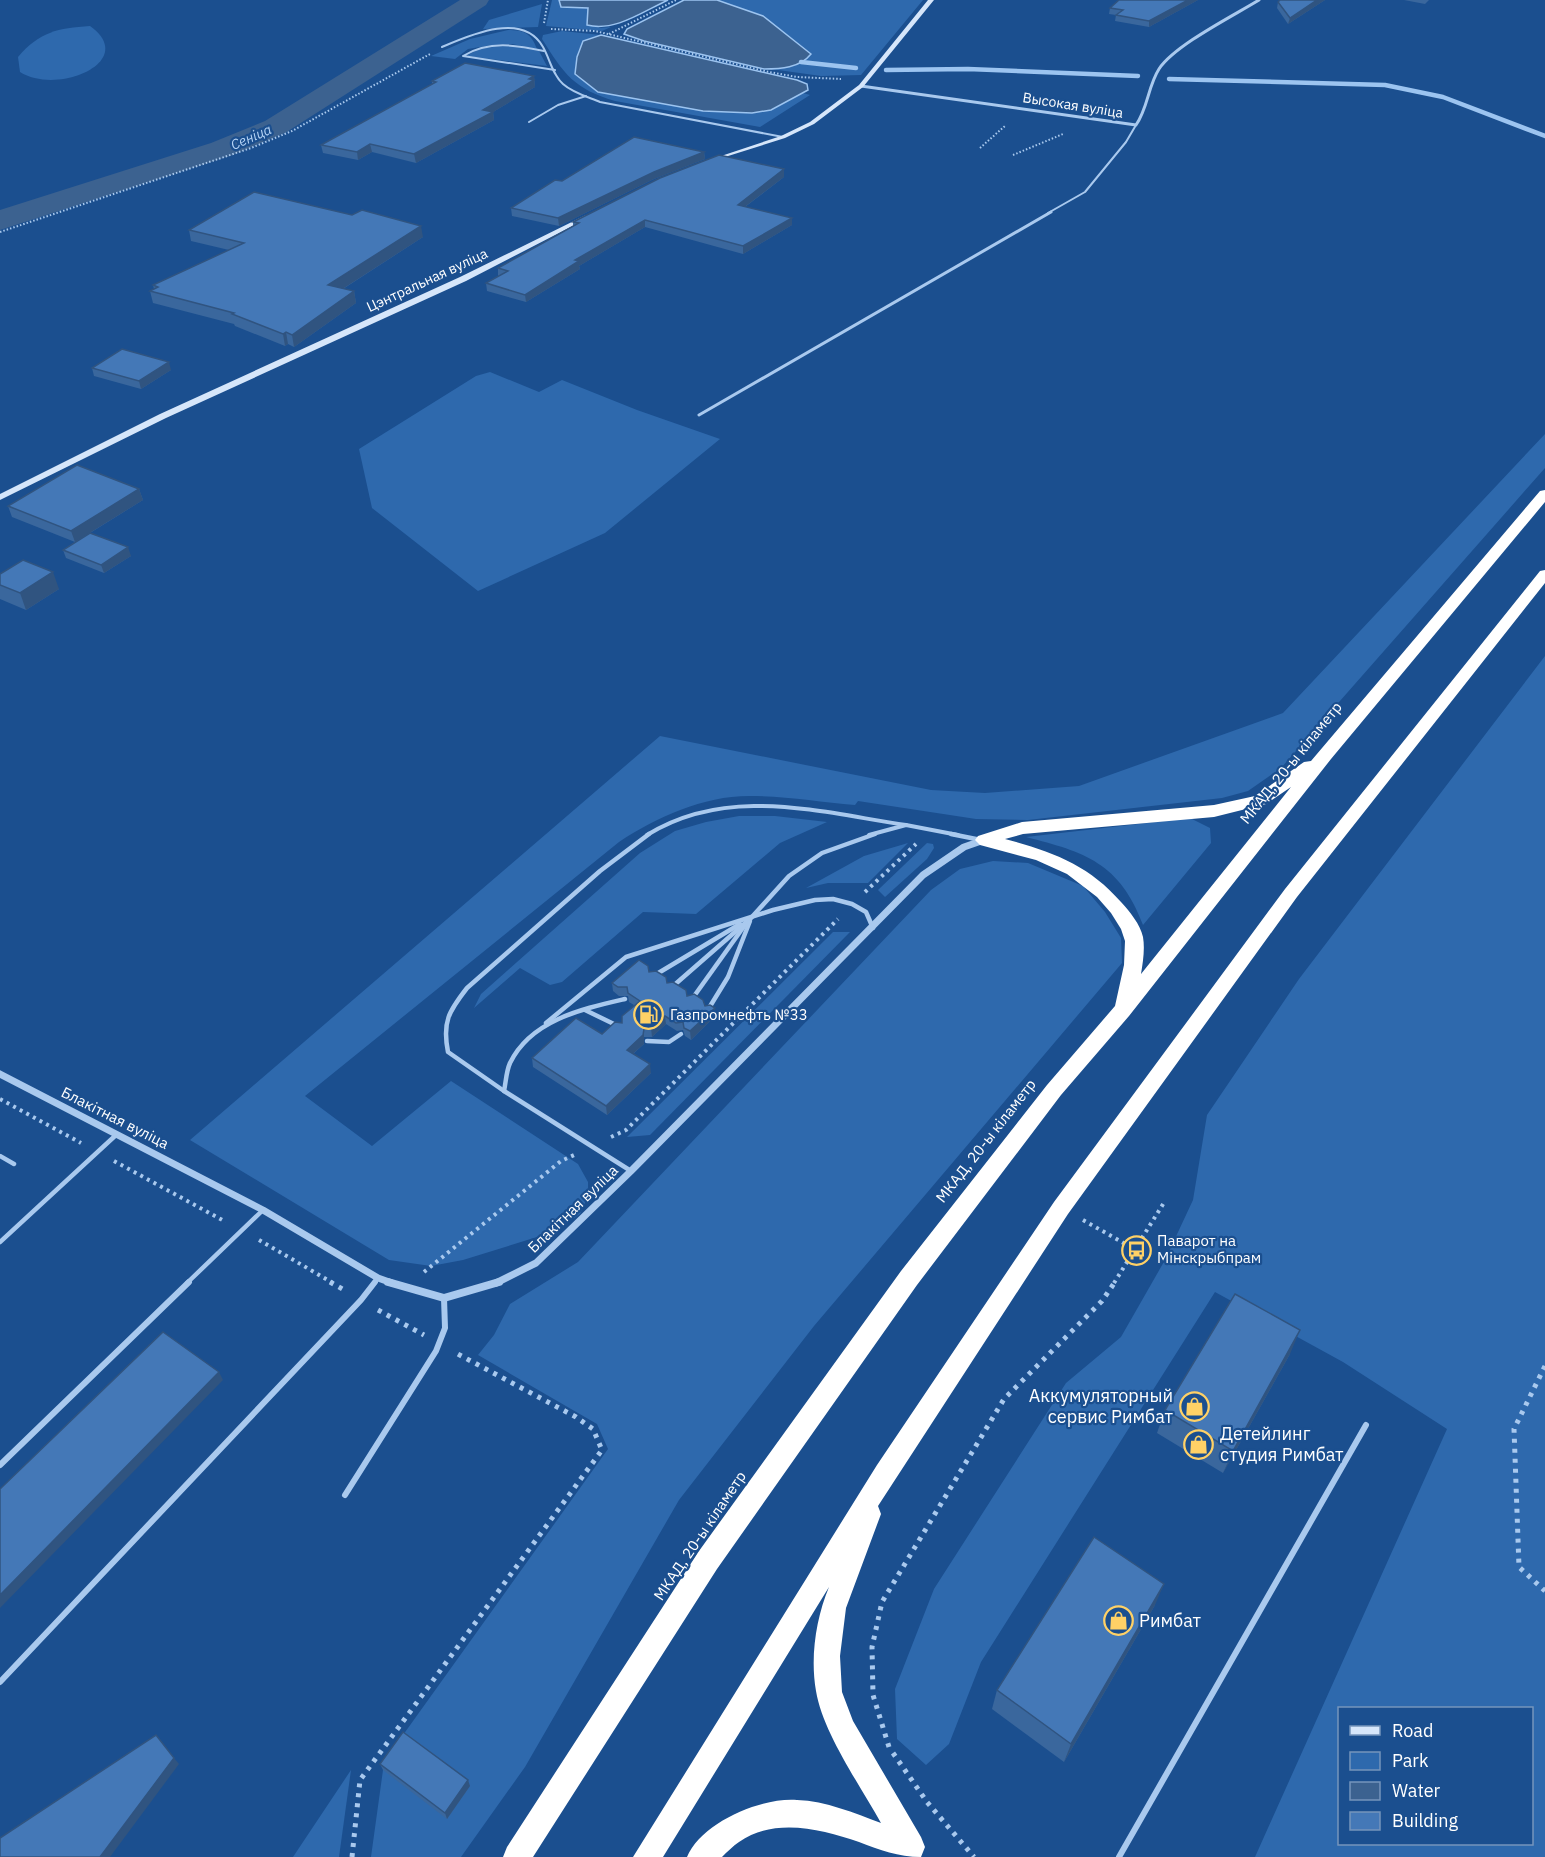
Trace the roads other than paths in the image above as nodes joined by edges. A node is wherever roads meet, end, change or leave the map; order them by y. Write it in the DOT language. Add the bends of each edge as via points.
graph roads {
  1 [pos="931,0"];
  2 [pos="1258,0"];
  3 [pos="442,47"];
  4 [pos="544,51"];
  5 [pos="555,70"];
  6 [pos="864,82"];
  7 [pos="586,96"];
  8 [pos="530,122"];
  9 [pos="1136,125"];
  10 [pos="783,137"];
  11 [pos="700,165"];
  12 [pos="598,212"];
  13 [pos="699,415"];
  14 [pos="1545,495"];
  15 [pos="0,497"];
  16 [pos="1545,574"];
  17 [pos="1325,755"];
  18 [pos="906,825"];
  19 [pos="984,840"];
  20 [pos="751,918"];
  21 [pos="873,928"];
  22 [pos="652,977"];
  23 [pos="670,988"];
  24 [pos="625,999"];
  25 [pos="690,1001"];
  26 [pos="585,1009"];
  27 [pos="707,1011"];
  28 [pos="1122,1011"];
  29 [pos="546,1023"];
  30 [pos="620,1028"];
  31 [pos="681,1034"];
  32 [pos="647,1041"];
  33 [pos="0,1074"];
  34 [pos="504,1090"];
  35 [pos="116,1135"];
  36 [pos="0,1156"];
  37 [pos="14,1164"];
  38 [pos="632,1171"];
  39 [pos="263,1210"];
  40 [pos="0,1242"];
  41 [pos="378,1278"];
  42 [pos="444,1298"];
  43 [pos="1366,1425"];
  44 [pos="0,1465"];
  45 [pos="885,1473"];
  46 [pos="345,1496"];
  47 [pos="0,1682"];
  48 [pos="915,1852"];
  49 [pos="518,1857"];
  50 [pos="647,1857"];
  51 [pos="701,1857"];
  52 [pos="1119,1857"];
  1 -- 6 [label="street"];
  2 -- 9 [label="street, Высокая вуліца" via="1159,67 1150,101"];
  3 -- 4 [label="lane" via="483,31 523,29 535,36"];
  4 -- 5 [label="lane"];
  4 -- 5 [label="lane" via="491,46 463,56"];
  5 -- 7 [label="lane" via="559,80"];
  6 -- 9 [label="street, Высокая вуліца"];
  6 -- 10 [label="street" via="812,123"];
  7 -- 8 [label="lane" via="558,105"];
  7 -- 10 [label="lane" via="600,102"];
  9 -- 13 [label="lane" via="1085,192"];
  10 -- 11 [label="street"];
  12 -- 15 [label="street, Цэнтральная вуліца"];
  14 -- 17 [label="highway, МКАД, 20-ы кіламетр"];
  16 -- 45 [label="highway" via="1291,893 1061,1208"];
  17 -- 19 [label="highway" via="1260,800 1214,811 1022,828"];
  17 -- 28 [label="highway, МКАД, 20-ы кіламетр"];
  18 -- 19 [label="lane"];
  18 -- 20 [label="lane" via="822,853 789,876"];
  18 -- 34 [label="lane" via="765,806 727,806 694,812 632,843 467,988 451,1009 442,1030 448,1052"];
  19 -- 21 [label="street, Блакітная вуліца" via="964,847 923,875"];
  19 -- 28 [label="highway" via="1063,862 1103,891 1134,938 1134,962"];
  20 -- 21 [label="lane" via="815,900 833,899 866,912"];
  20 -- 22 [label="lane"];
  20 -- 23 [label="lane"];
  20 -- 25 [label="lane"];
  20 -- 27 [label="lane" via="728,977"];
  20 -- 29 [label="lane" via="626,957"];
  21 -- 38 [label="street, Блакітная вуліца"];
  24 -- 26 [label="lane"];
  26 -- 29 [label="lane"];
  26 -- 30 [label="lane"];
  28 -- 49 [label="highway, МКАД, 20-ы кіламетр" via="1054,1090 902,1288 708,1560"];
  29 -- 34 [label="lane" via="509,1065"];
  31 -- 32 [label="lane" via="669,1042"];
  33 -- 35 [label="street, Блакітная вуліца"];
  34 -- 38 [label="lane"];
  35 -- 39 [label="street, Блакітная вуліца"];
  35 -- 40 [label="lane"];
  36 -- 37 [label="lane"];
  38 -- 42 [label="street, Блакітная вуліца" via="536,1263 491,1286"];
  39 -- 41 [label="street, Блакітная вуліца"];
  39 -- 44 [label="lane"];
  41 -- 42 [label="street, Блакітная вуліца"];
  41 -- 47 [label="lane"];
  42 -- 46 [label="lane" via="445,1328 439,1343"];
  43 -- 52 [label="lane"];
  45 -- 48 [label="highway" via="833,1608 827,1656 829,1692 842,1728"];
  45 -- 50 [label="highway"];
  48 -- 51 [label="highway" via="833,1819 795,1813 760,1818 730,1831"];
}
